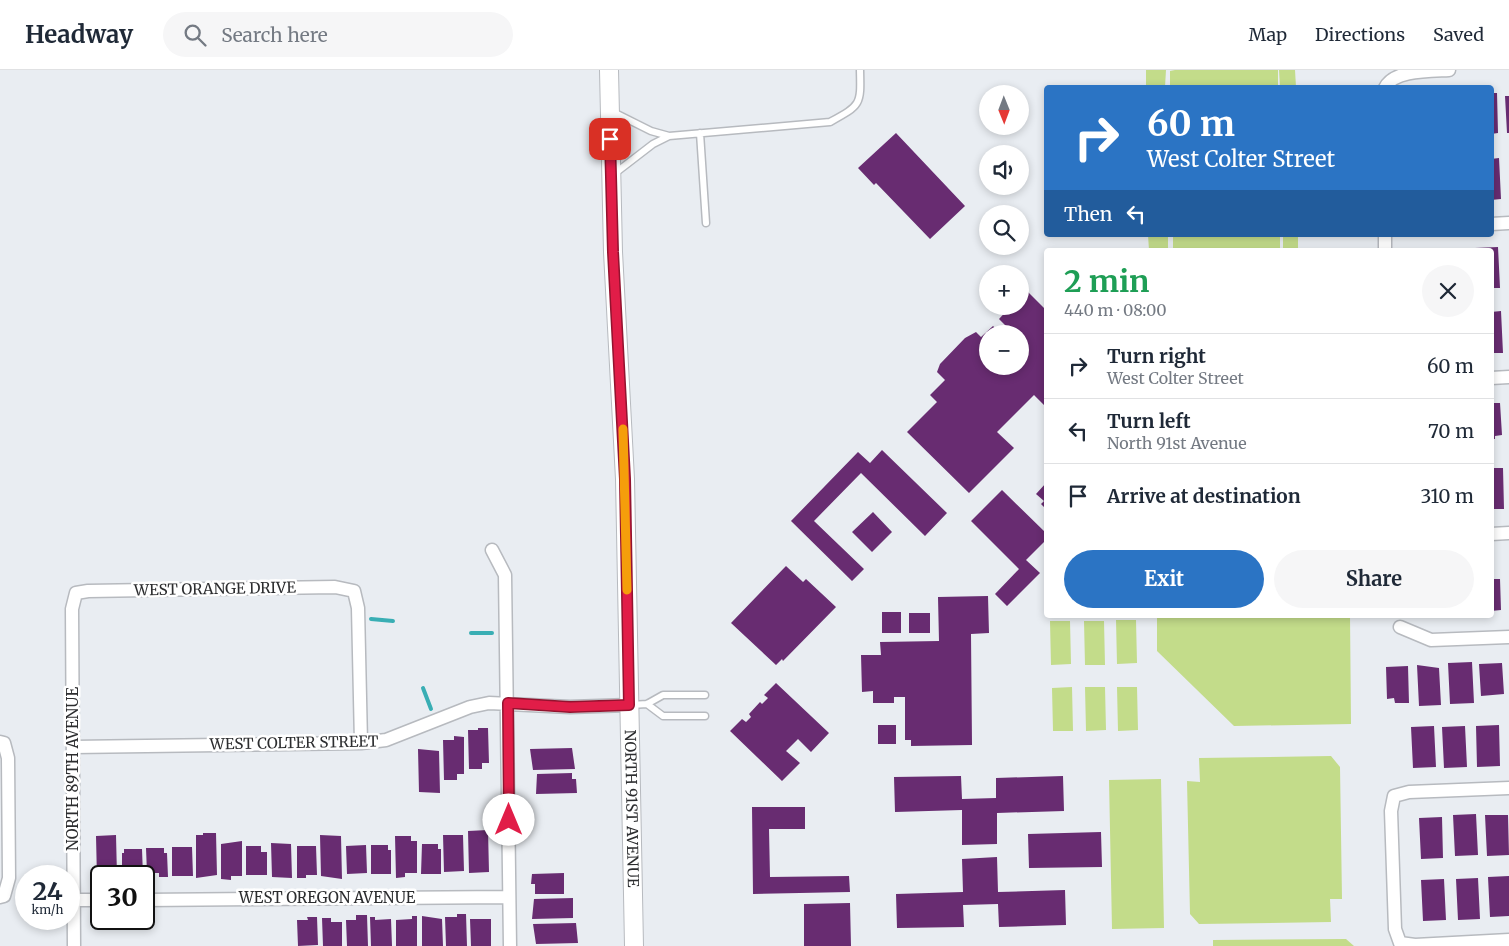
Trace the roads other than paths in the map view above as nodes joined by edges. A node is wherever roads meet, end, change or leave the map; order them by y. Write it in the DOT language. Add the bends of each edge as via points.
graph roads {
  1 [pos="609,70"];
  2 [pos="860,70"];
  3 [pos="1449,70"];
  4 [pos="1386,84"];
  5 [pos="610,111"];
  6 [pos="700,133"];
  7 [pos="669,136"];
  8 [pos="611,176"];
  9 [pos="706,222"];
  10 [pos="1509,223"];
  11 [pos="1494,224"];
  12 [pos="1509,377"];
  13 [pos="1494,378"];
  14 [pos="1509,533"];
  15 [pos="1494,534"];
  16 [pos="492,550"];
  17 [pos="76,593"];
  18 [pos="1400,627"];
  19 [pos="1509,637"];
  20 [pos="705,694"];
  21 [pos="508,703"];
  22 [pos="647,704"];
  23 [pos="629,705"];
  24 [pos="705,716"];
  25 [pos="2,742"];
  26 [pos="361,743"];
  27 [pos="72,747"];
  28 [pos="1509,788"];
  29 [pos="74,865"];
  30 [pos="2,896"];
  31 [pos="509,897"];
  32 [pos="155,900"];
  33 [pos="74,930"];
  34 [pos="1509,940"];
  35 [pos="74,946"];
  36 [pos="510,946"];
  37 [pos="634,946"];
  1 -- 5 [label="main road, NORTH 91ST AVENUE"];
  2 -- 6 [label="lane" via="861,97 853,110 830,122"];
  3 -- 4 [label="street" via="1399,72"];
  5 -- 7 [label="lane"];
  5 -- 8 [label="main road, NORTH 91ST AVENUE"];
  6 -- 7 [label="lane"];
  6 -- 9 [label="lane"];
  7 -- 8 [label="lane"];
  8 -- 23 [label="main road, NORTH 91ST AVENUE" via="625,479"];
  10 -- 11 [label="street"];
  12 -- 13 [label="street"];
  14 -- 15 [label="street"];
  16 -- 21 [label="street" via="506,574"];
  17 -- 26 [label="street, WEST ORANGE DRIVE" via="335,587 354,591 358,608"];
  17 -- 27 [label="street, NORTH 89TH AVENUE" via="72,609"];
  18 -- 19 [label="street" via="1431,640"];
  20 -- 22 [label="lane" via="663,695"];
  21 -- 23 [label="street, WEST COLTER STREET" via="570,707"];
  21 -- 26 [label="street, WEST COLTER STREET" via="470,708 386,740"];
  21 -- 31 [label="street"];
  22 -- 23 [label="lane"];
  22 -- 24 [label="lane" via="663,716"];
  23 -- 37 [label="main road, NORTH 91ST AVENUE"];
  25 -- 30 [label="street" via="8,758 9,878"];
  26 -- 27 [label="street, WEST COLTER STREET"];
  27 -- 29 [label="street, NORTH 89TH AVENUE"];
  28 -- 34 [label="street" via="1409,792 1394,796 1391,811 1395,929 1400,943"];
  31 -- 32 [label="street, WEST OREGON AVENUE"];
  31 -- 36 [label="street"];
  33 -- 35 [label="street, NORTH 89TH AVENUE"];
}
